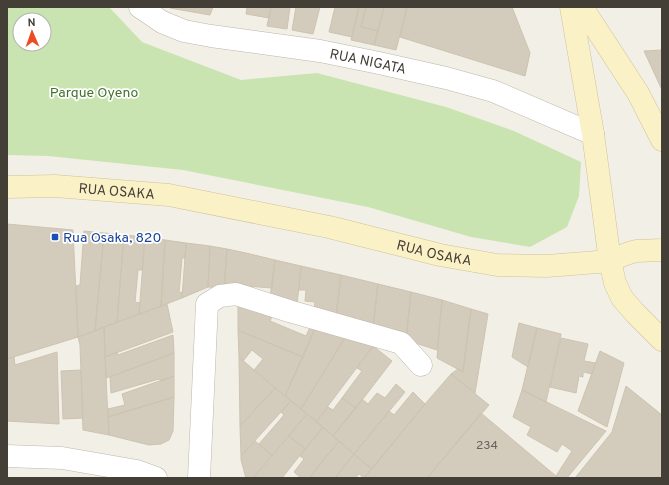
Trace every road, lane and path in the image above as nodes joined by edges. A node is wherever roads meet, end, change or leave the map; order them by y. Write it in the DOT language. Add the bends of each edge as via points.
graph roads {
  1 [pos="140,7"];
  2 [pos="571,7"];
  3 [pos="582,7"];
  4 [pos="593,134"];
  5 [pos="661,137"];
  6 [pos="7,187"];
  7 [pos="662,250"];
  8 [pos="610,261"];
  9 [pos="662,340"];
  10 [pos="421,366"];
  11 [pos="7,456"];
  12 [pos="156,478"];
  13 [pos="199,478"];
  1 -- 4 [label="street, RUA NIGATA" via="162,22 184,31 320,51 416,71 493,91"];
  2 -- 4 [label="main road"];
  3 -- 5 [label="main road" via="638,93"];
  4 -- 8 [label="main road"];
  6 -- 8 [label="main road, RUA OSAKA" via="55,186 169,195 329,227 440,255 497,265 547,266"];
  7 -- 8 [label="main road, RUA OSAKA" via="636,251"];
  8 -- 9 [label="main road" via="622,298"];
  10 -- 13 [label="street" via="400,343 236,294 220,296 207,304"];
  11 -- 12 [label="street" via="62,458 137,470"];
}
